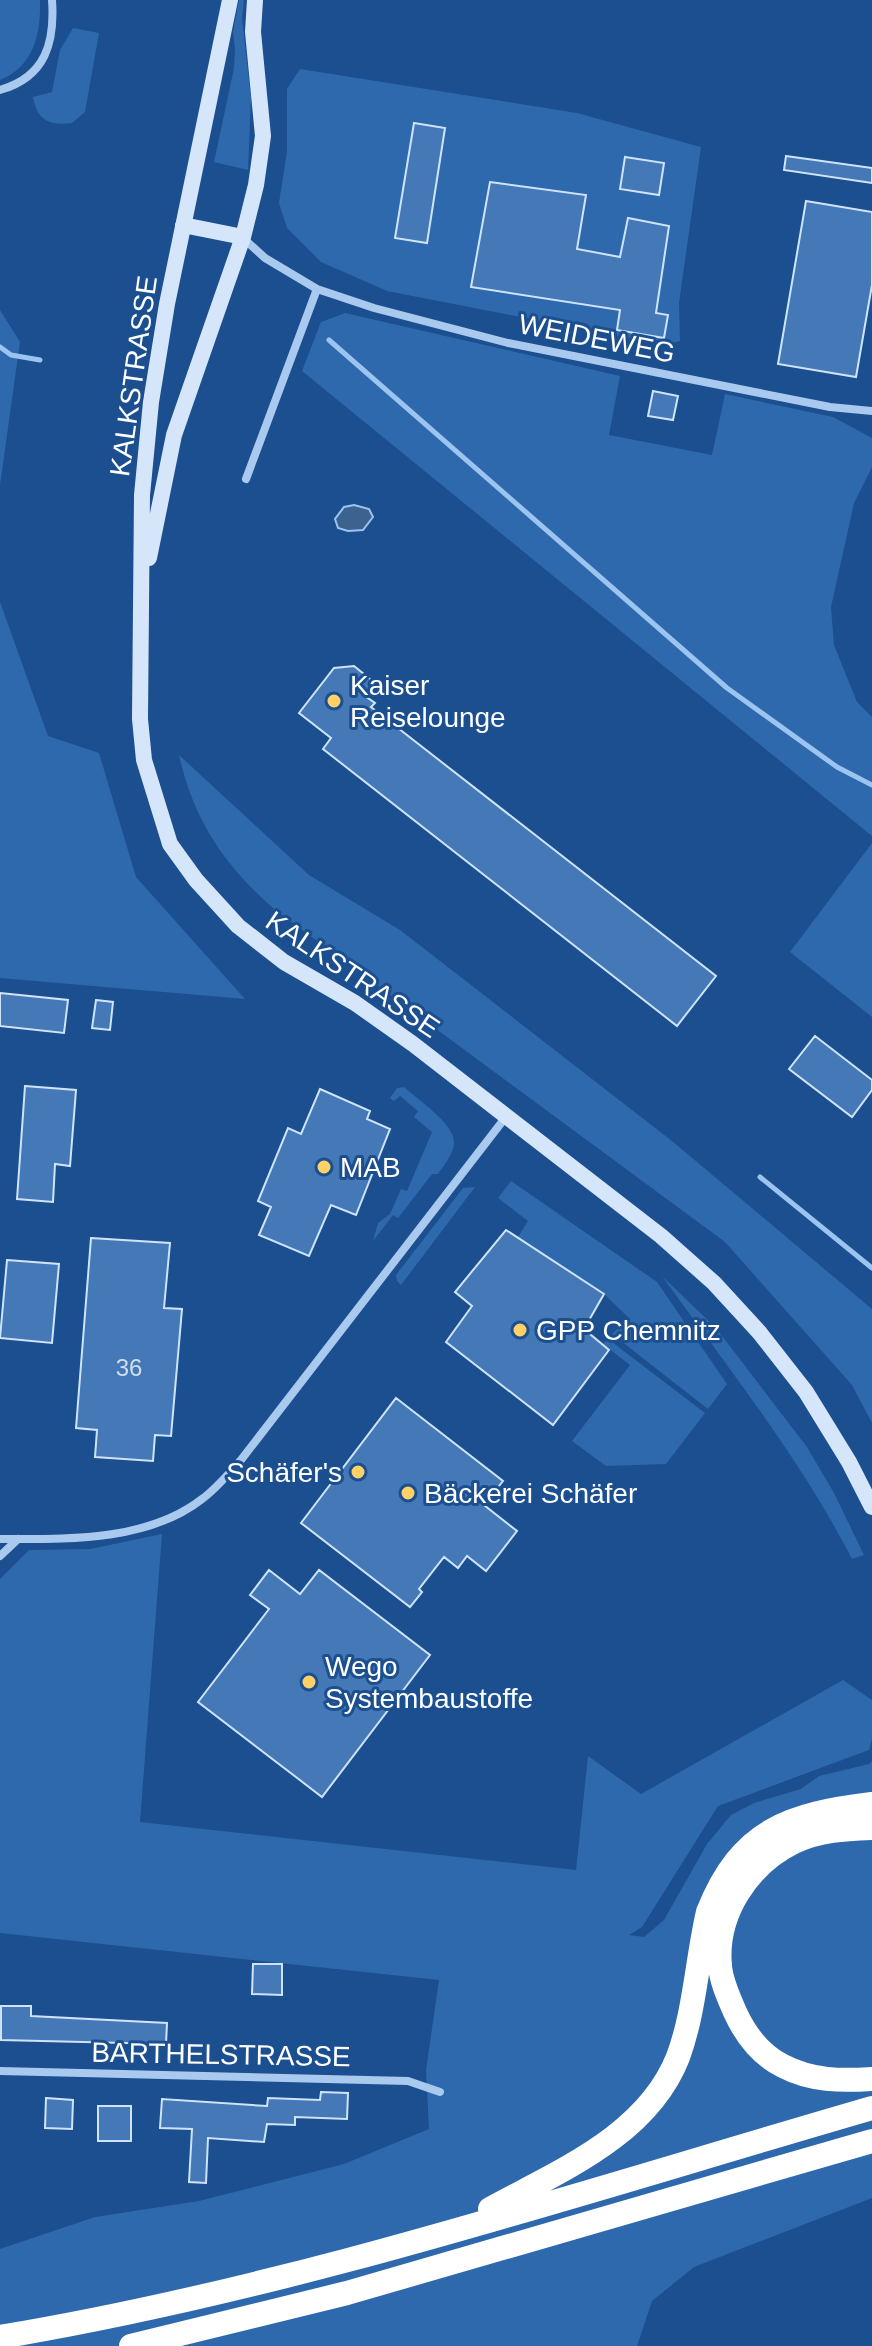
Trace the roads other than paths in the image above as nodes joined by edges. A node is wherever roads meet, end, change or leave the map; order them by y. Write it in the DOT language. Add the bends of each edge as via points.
graph roads {
  1 [pos="52,0"];
  2 [pos="230,0"];
  3 [pos="255,0"];
  4 [pos="0,90"];
  5 [pos="183,225"];
  6 [pos="243,237"];
  7 [pos="317,289"];
  8 [pos="872,411"];
  9 [pos="246,479"];
  10 [pos="142,583"];
  11 [pos="505,1118"];
  12 [pos="872,1507"];
  13 [pos="0,1539"];
  14 [pos="18,1539"];
  15 [pos="0,1556"];
  16 [pos="872,1804"];
  17 [pos="872,1828"];
  18 [pos="0,2071"];
  19 [pos="872,2079"];
  20 [pos="440,2092"];
  21 [pos="872,2108"];
  22 [pos="872,2141"];
  23 [pos="453,2229"];
  24 [pos="0,2337"];
  25 [pos="131,2346"];
  1 -- 4 [label="street" via="54,28 46,53 19,82"];
  2 -- 5 [label="main road, KALKSTRASSE"];
  3 -- 6 [label="main road, KALKSTRASSE" via="263,136"];
  5 -- 6 [label="main road"];
  5 -- 10 [label="main road, KALKSTRASSE" via="151,402 142,495"];
  6 -- 7 [label="street, WEIDEWEG" via="265,258"];
  6 -- 10 [label="main road, KALKSTRASSE" via="174,435"];
  7 -- 8 [label="street, WEIDEWEG" via="508,343"];
  7 -- 9 [label="street"];
  10 -- 11 [label="main road, KALKSTRASSE" via="144,760 170,844 238,926 284,962 413,1044"];
  11 -- 12 [label="main road, KALKSTRASSE" via="661,1236 714,1283 806,1392"];
  11 -- 14 [label="street" via="241,1460 201,1500 135,1530"];
  13 -- 14 [label="street"];
  14 -- 15 [label="street"];
  16 -- 23 [label="highway" via="810,1814 763,1835 740,1853 708,1912 677,2058 657,2092 603,2146"];
  17 -- 19 [label="highway" via="819,1833 771,1855 730,1905 720,1967 748,2037 781,2066 836,2082"];
  18 -- 20 [label="street, BARTHELSTRASSE" via="408,2081"];
  21 -- 23 [label="highway"];
  22 -- 25 [label="highway" via="347,2293"];
  23 -- 24 [label="highway" via="164,2306"];
}
